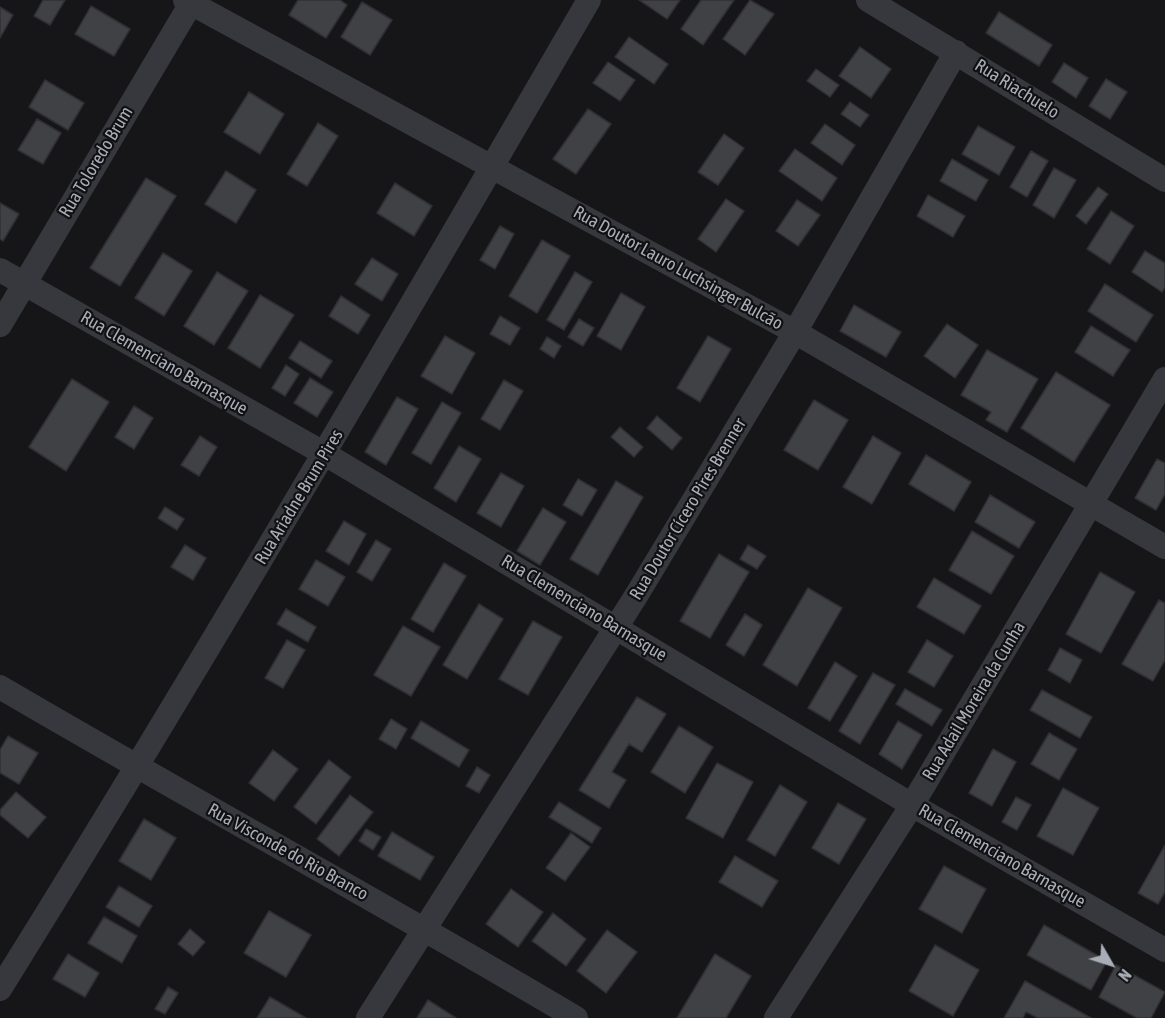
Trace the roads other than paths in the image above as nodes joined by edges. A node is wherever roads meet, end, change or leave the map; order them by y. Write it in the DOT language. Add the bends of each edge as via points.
graph roads {
  1 [pos="589,0"];
  2 [pos="868,0"];
  3 [pos="190,1"];
  4 [pos="956,52"];
  5 [pos="493,165"];
  6 [pos="1165,180"];
  7 [pos="0,270"];
  8 [pos="24,284"];
  9 [pos="0,325"];
  10 [pos="795,332"];
  11 [pos="1165,379"];
  12 [pos="324,454"];
  13 [pos="1091,504"];
  14 [pos="1165,547"];
  15 [pos="616,627"];
  16 [pos="0,687"];
  17 [pos="138,768"];
  18 [pos="912,805"];
  19 [pos="424,928"];
  20 [pos="1165,950"];
  21 [pos="0,989"];
  22 [pos="368,1018"];
  23 [pos="576,1018"];
  24 [pos="776,1018"];
  1 -- 5 [label="street, Rua Ariadne Brum Pires"];
  2 -- 4 [label="street, Rua Riachuelo"];
  3 -- 5 [label="street, Rua Doutor Lauro Luchsinger Bulcão"];
  3 -- 8 [label="street, Rua Toloredo Brum"];
  4 -- 6 [label="street, Rua Riachuelo"];
  4 -- 10 [label="street, Rua Doutor Cícero Pires Brenner"];
  5 -- 10 [label="street, Rua Doutor Lauro Luchsinger Bulcão"];
  5 -- 12 [label="street, Rua Ariadne Brum Pires"];
  7 -- 8 [label="street, Rua Clemenciano Barnasque"];
  8 -- 9 [label="street, Rua Toloredo Brum"];
  8 -- 12 [label="street, Rua Clemenciano Barnasque"];
  10 -- 13 [label="street, Rua Doutor Lauro Luchsinger Bulcão"];
  10 -- 15 [label="street, Rua Doutor Cícero Pires Brenner"];
  11 -- 13 [label="street, Rua Adail Moreira da Cunha"];
  12 -- 15 [label="street, Rua Clemenciano Barnasque"];
  12 -- 17 [label="street, Rua Ariadne Brum Pires"];
  13 -- 14 [label="street, Rua Doutor Lauro Luchsinger Bulcão"];
  13 -- 18 [label="street, Rua Adail Moreira da Cunha"];
  15 -- 18 [label="street, Rua Clemenciano Barnasque"];
  15 -- 19 [label="street, Rua Doutor Cícero Pires Brenner"];
  16 -- 17 [label="street, Rua Visconde do Rio Branco"];
  17 -- 19 [label="street, Rua Visconde do Rio Branco"];
  17 -- 21 [label="street, Rua Ariadne Brum Pires"];
  18 -- 20 [label="street, Rua Clemenciano Barnasque"];
  18 -- 24 [label="street, Rua Adail Moreira da Cunha"];
  19 -- 22 [label="street, Rua Doutor Cícero Pires Brenner"];
  19 -- 23 [label="street, Rua Visconde do Rio Branco"];
}
